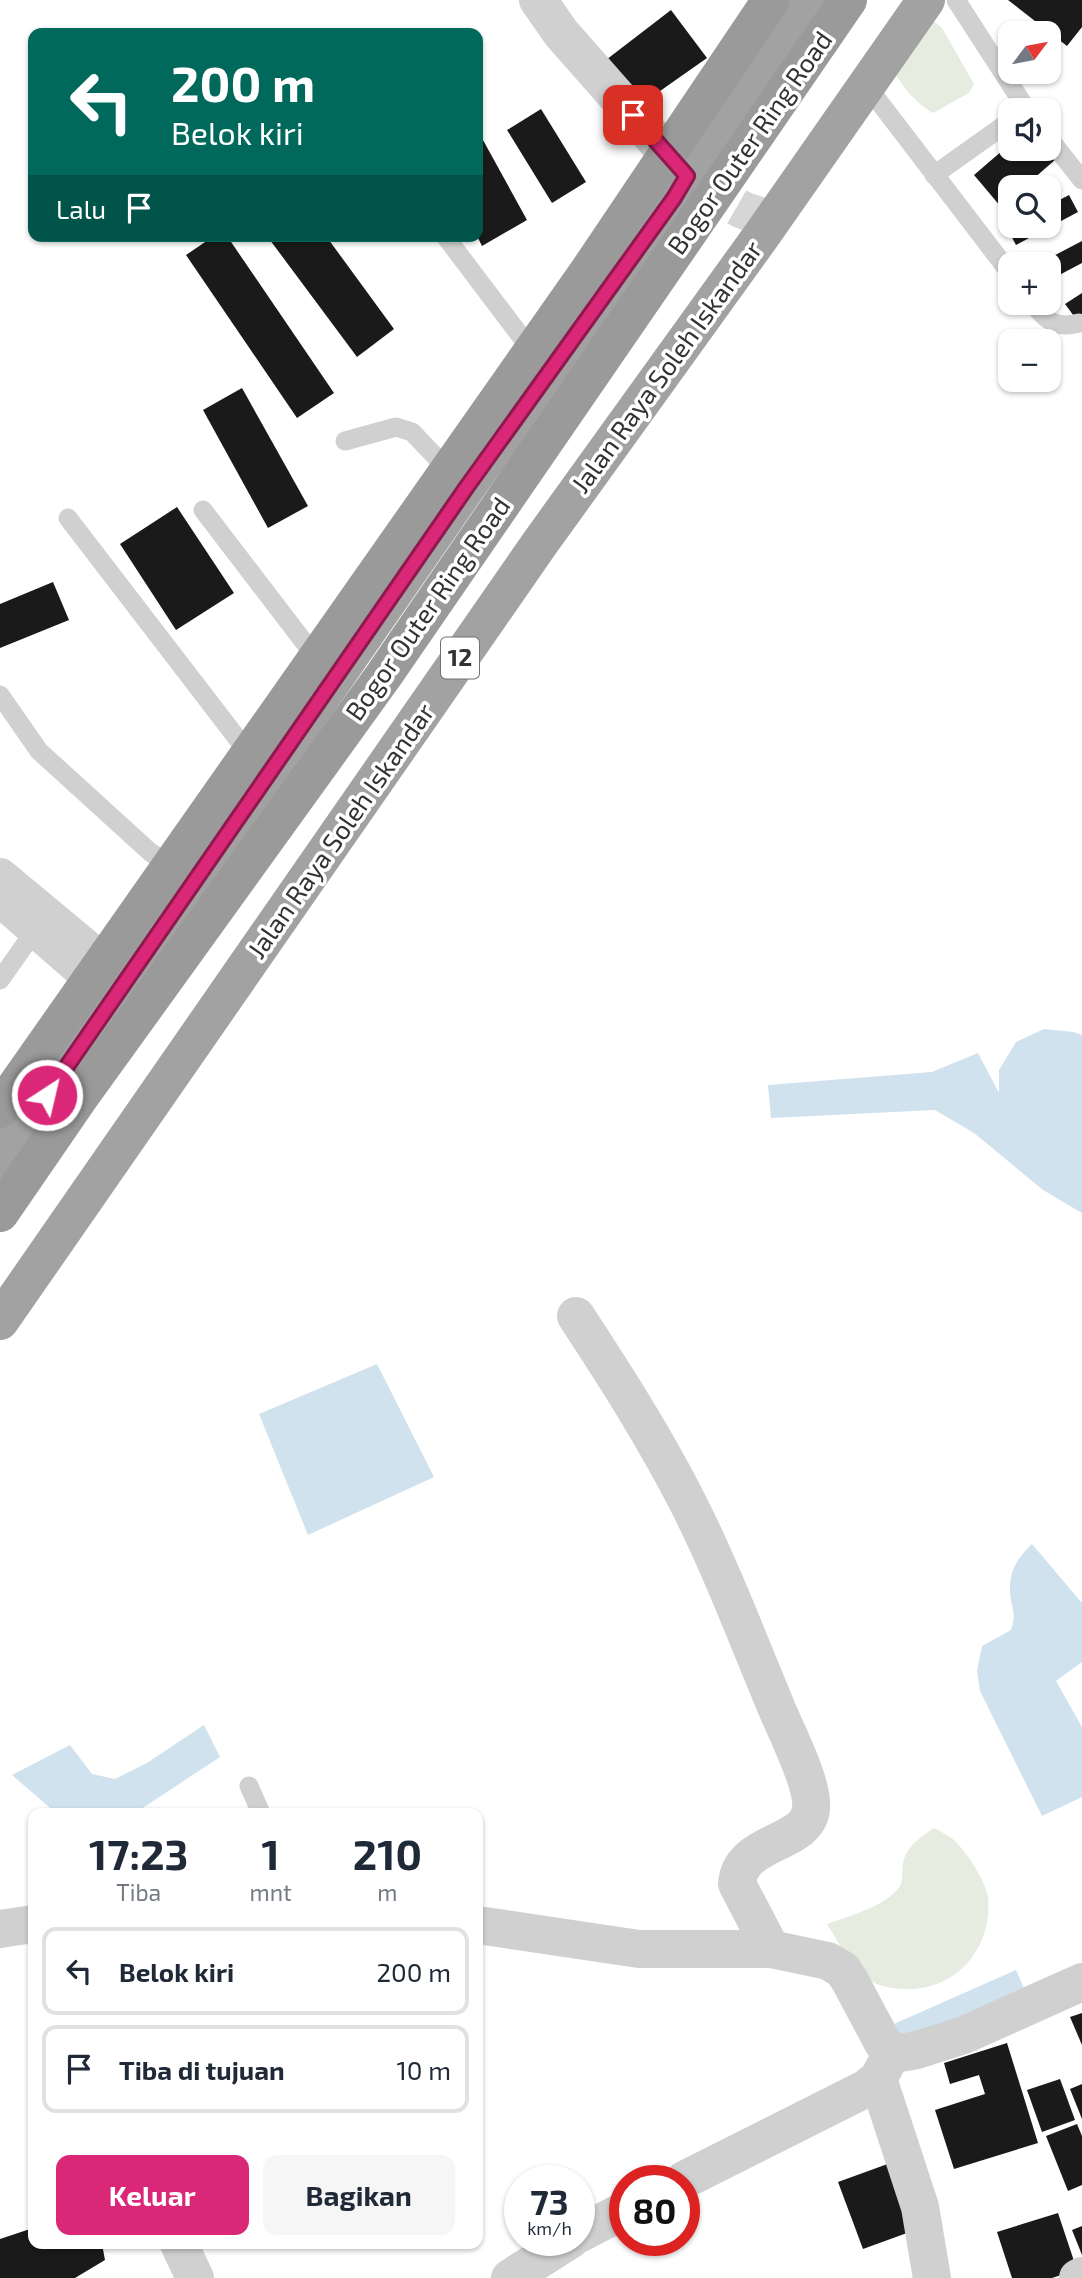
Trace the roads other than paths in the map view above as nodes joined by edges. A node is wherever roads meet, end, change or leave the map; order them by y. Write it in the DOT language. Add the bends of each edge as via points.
graph roads {
  1 [pos="538,0"];
  2 [pos="771,0"];
  3 [pos="807,0"];
  4 [pos="848,0"];
  5 [pos="926,0"];
  6 [pos="956,0"];
  7 [pos="867,86"];
  8 [pos="1018,98"];
  9 [pos="998,130"];
  10 [pos="1061,153"];
  11 [pos="934,175"];
  12 [pos="687,176"];
  13 [pos="1082,180"];
  14 [pos="450,242"];
  15 [pos="998,258"];
  16 [pos="1042,315"];
  17 [pos="1080,323"];
  18 [pos="548,373"];
  19 [pos="345,441"];
  20 [pos="466,488"];
  21 [pos="203,510"];
  22 [pos="68,518"];
  23 [pos="334,681"];
  24 [pos="0,695"];
  25 [pos="267,777"];
  26 [pos="0,877"];
  27 [pos="194,882"];
  28 [pos="0,910"];
  29 [pos="32,936"];
  30 [pos="0,980"];
  31 [pos="117,993"];
  32 [pos="0,1109"];
  33 [pos="0,1162"];
  34 [pos="0,1213"];
  35 [pos="576,1316"];
  36 [pos="0,1321"];
  37 [pos="249,1786"];
  38 [pos="259,1808"];
  39 [pos="28,1925"];
  40 [pos="483,1926"];
  41 [pos="0,1929"];
  42 [pos="771,1949"];
  43 [pos="1082,1982"];
  44 [pos="886,2065"];
  45 [pos="700,2172"];
  46 [pos="545,2256"];
  47 [pos="510,2278"];
  48 [pos="932,2278"];
  1 -- 12 [label="street" via="561,33"];
  2 -- 32 [label="highway, bridge" via="588,272"];
  3 -- 12 [label="highway"];
  4 -- 34 [label="highway, Bogor Outer Ring Road, bridge" via="384,675"];
  5 -- 7 [label="highway, Jalan Raya Soleh Iskandar / 12"];
  6 -- 8 [label="lane"];
  7 -- 11 [label="lane"];
  7 -- 36 [label="highway, Jalan Raya Soleh Iskandar / 12" via="540,543"];
  9 -- 11 [label="lane"];
  10 -- 13 [label="lane"];
  11 -- 15 [label="lane"];
  12 -- 18 [label="highway"];
  14 -- 18 [label="lane"];
  16 -- 17 [label="lane" via="1066,327"];
  18 -- 20 [label="highway"];
  19 -- 20 [label="lane" via="396,427 412,432"];
  20 -- 23 [label="highway"];
  21 -- 23 [label="lane"];
  22 -- 25 [label="lane"];
  23 -- 25 [label="highway"];
  24 -- 27 [label="lane" via="39,751 150,852"];
  25 -- 27 [label="highway"];
  26 -- 31 [label="street"];
  27 -- 31 [label="highway"];
  28 -- 29 [label="lane"];
  29 -- 30 [label="lane"];
  29 -- 31 [label="lane"];
  31 -- 33 [label="highway"];
  35 -- 42 [label="street" via="634,1405 689,1506 807,1783 811,1811 807,1821 748,1858 738,1874 737,1884"];
  37 -- 38 [label="lane"];
  39 -- 41 [label="street"];
  40 -- 42 [label="street" via="639,1949"];
  42 -- 44 [label="street" via="828,1961 843,1970 883,2043"];
  43 -- 44 [label="street" via="964,2035 900,2053"];
  44 -- 45 [label="street" via="865,2090"];
  44 -- 48 [label="street"];
  46 -- 47 [label="street"];
}
